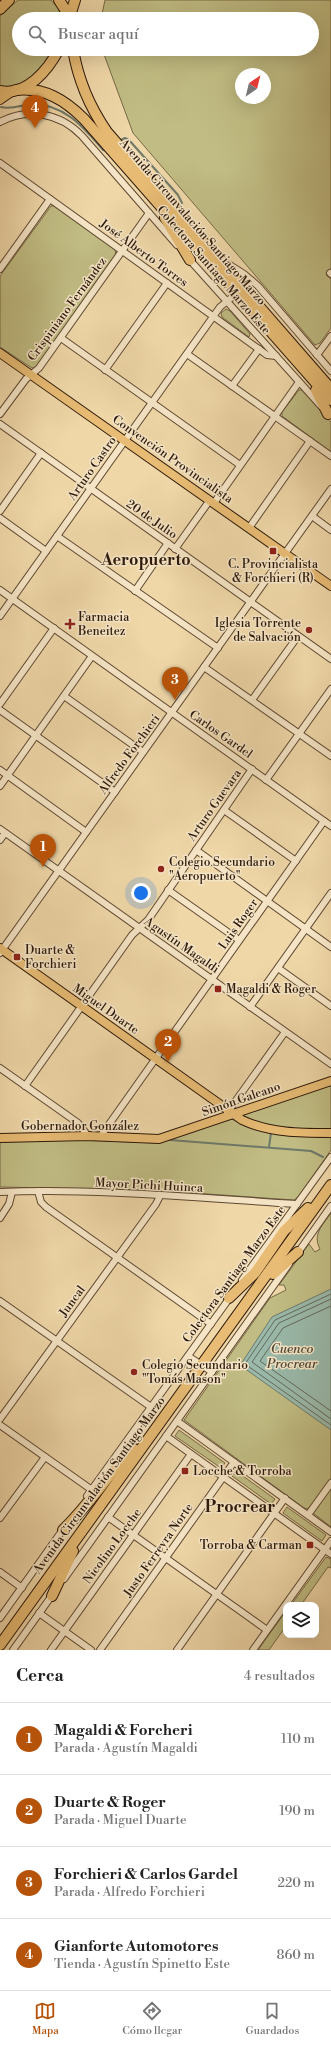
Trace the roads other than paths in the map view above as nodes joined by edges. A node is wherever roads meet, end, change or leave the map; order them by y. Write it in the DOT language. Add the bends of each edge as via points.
graph roads {
  1 [pos="9,0"];
  2 [pos="59,0"];
  3 [pos="75,0"];
  4 [pos="0,9"];
  5 [pos="66,12"];
  6 [pos="71,12"];
  7 [pos="54,56"];
  8 [pos="75,56"];
  9 [pos="0,91"];
  10 [pos="15,91"];
  11 [pos="0,100"];
  12 [pos="0,122"];
  13 [pos="115,153"];
  14 [pos="0,163"];
  15 [pos="50,199"];
  16 [pos="149,213"];
  17 [pos="123,251"];
  18 [pos="213,254"];
  19 [pos="190,260"];
  20 [pos="0,269"];
  21 [pos="252,281"];
  22 [pos="167,283"];
  23 [pos="241,291"];
  24 [pos="227,302"];
  25 [pos="213,316"];
  26 [pos="258,316"];
  27 [pos="271,320"];
  28 [pos="331,336"];
  29 [pos="61,338"];
  30 [pos="259,349"];
  31 [pos="0,353"];
  32 [pos="187,354"];
  33 [pos="317,355"];
  34 [pos="276,356"];
  35 [pos="106,370"];
  36 [pos="331,371"];
  37 [pos="31,374"];
  38 [pos="299,382"];
  39 [pos="331,382"];
  40 [pos="232,386"];
  41 [pos="331,390"];
  42 [pos="331,400"];
  43 [pos="152,402"];
  44 [pos="0,414"];
  45 [pos="275,416"];
  46 [pos="330,416"];
  47 [pos="0,424"];
  48 [pos="125,440"];
  49 [pos="310,441"];
  50 [pos="41,453"];
  51 [pos="331,456"];
  52 [pos="240,465"];
  53 [pos="91,488"];
  54 [pos="331,489"];
  55 [pos="212,502"];
  56 [pos="0,511"];
  57 [pos="312,516"];
  58 [pos="0,518"];
  59 [pos="249,528"];
  60 [pos="331,530"];
  61 [pos="57,536"];
  62 [pos="168,543"];
  63 [pos="175,549"];
  64 [pos="46,551"];
  65 [pos="285,553"];
  66 [pos="331,586"];
  67 [pos="0,590"];
  68 [pos="135,591"];
  69 [pos="13,599"];
  70 [pos="250,602"];
  71 [pos="0,616"];
  72 [pos="54,628"];
  73 [pos="298,636"];
  74 [pos="218,648"];
  75 [pos="92,656"];
  76 [pos="331,659"];
  77 [pos="204,667"];
  78 [pos="331,689"];
  79 [pos="64,696"];
  80 [pos="252,700"];
  81 [pos="0,704"];
  82 [pos="0,710"];
  83 [pos="172,712"];
  84 [pos="299,733"];
  85 [pos="36,736"];
  86 [pos="143,752"];
  87 [pos="331,756"];
  88 [pos="252,769"];
  89 [pos="0,770"];
  90 [pos="8,775"];
  91 [pos="266,780"];
  92 [pos="0,786"];
  93 [pos="115,792"];
  94 [pos="224,810"];
  95 [pos="324,821"];
  96 [pos="331,826"];
  97 [pos="3,831"];
  98 [pos="86,832"];
  99 [pos="0,840"];
  100 [pos="196,850"];
  101 [pos="296,861"];
  102 [pos="59,871"];
  103 [pos="168,890"];
  104 [pos="331,893"];
  105 [pos="267,901"];
  106 [pos="139,928"];
  107 [pos="306,928"];
  108 [pos="239,940"];
  109 [pos="331,946"];
  110 [pos="1,950"];
  111 [pos="278,968"];
  112 [pos="211,980"];
  113 [pos="82,1006"];
  114 [pos="331,1006"];
  115 [pos="250,1007"];
  116 [pos="285,1032"];
  117 [pos="155,1058"];
  118 [pos="331,1064"];
  119 [pos="0,1068"];
  120 [pos="331,1081"];
  121 [pos="25,1086"];
  122 [pos="229,1114"];
  123 [pos="331,1133"];
  124 [pos="88,1136"];
  125 [pos="100,1137"];
  126 [pos="0,1138"];
  127 [pos="159,1139"];
  128 [pos="331,1157"];
  129 [pos="331,1176"];
  130 [pos="331,1186"];
  131 [pos="38,1191"];
  132 [pos="0,1192"];
  133 [pos="12,1192"];
  134 [pos="160,1196"];
  135 [pos="297,1204"];
  136 [pos="331,1206"];
  137 [pos="308,1208"];
  138 [pos="0,1218"];
  139 [pos="298,1252"];
  140 [pos="117,1258"];
  141 [pos="229,1298"];
  142 [pos="0,1301"];
  143 [pos="211,1324"];
  144 [pos="57,1341"];
  145 [pos="219,1341"];
  146 [pos="195,1361"];
  147 [pos="212,1372"];
  148 [pos="151,1407"];
  149 [pos="0,1419"];
  150 [pos="177,1421"];
  151 [pos="0,1425"];
  152 [pos="166,1436"];
  153 [pos="134,1449"];
  154 [pos="191,1454"];
  155 [pos="45,1457"];
  156 [pos="234,1462"];
  157 [pos="126,1470"];
  158 [pos="223,1477"];
  159 [pos="331,1483"];
  160 [pos="92,1490"];
  161 [pos="285,1498"];
  162 [pos="274,1514"];
  163 [pos="308,1515"];
  164 [pos="108,1517"];
  165 [pos="0,1518"];
  166 [pos="63,1530"];
  167 [pos="331,1532"];
  168 [pos="133,1534"];
  169 [pos="331,1541"];
  170 [pos="325,1550"];
  171 [pos="331,1554"];
  172 [pos="166,1558"];
  173 [pos="0,1572"];
  174 [pos="22,1588"];
  175 [pos="216,1594"];
  176 [pos="52,1596"];
  177 [pos="39,1613"];
  178 [pos="0,1618"];
  179 [pos="267,1630"];
  180 [pos="64,1631"];
  181 [pos="0,1633"];
  182 [pos="0,1644"];
  183 [pos="13,1650"];
  184 [pos="51,1650"];
  185 [pos="90,1650"];
  186 [pos="100,1650"];
  187 [pos="177,1650"];
  188 [pos="253,1650"];
  1 -- 4 [label="highway"];
  2 -- 5 [label="highway"];
  3 -- 6 [label="highway"];
  7 -- 10 [label="highway" via="40,76"];
  8 -- 18 [label="highway, Avenida Circunvalación Santiago Marzo" via="83,88 104,127"];
  9 -- 10 [label="highway, Avenida Circunvalación Santiago Marzo"];
  10 -- 11 [label="main road"];
  10 -- 13 [label="highway, Avenida Circunvalación Santiago Marzo" via="40,91 62,101 87,121"];
  12 -- 16 [label="street, Colectora Santiago Marzo Este" via="18,115 41,114 63,121 82,136"];
  13 -- 19 [label="highway" via="135,183 169,222"];
  13 -- 23 [label="highway, Avenida Circunvalación Santiago Marzo"];
  14 -- 15 [label="street, José Alberto Torres"];
  15 -- 17 [label="street, José Alberto Torres"];
  15 -- 20 [label="street"];
  16 -- 17 [label="street, Crispiniano Fernández"];
  16 -- 19 [label="street, Colectora Santiago Marzo Este"];
  17 -- 22 [label="street, José Alberto Torres"];
  17 -- 29 [label="street, Crispiniano Fernández"];
  18 -- 21 [label="street, Colectora Santiago Marzo Este"];
  18 -- 23 [label="highway, Avenida Circunvalación Santiago Marzo"];
  19 -- 24 [label="street, Colectora Santiago Marzo Este"];
  21 -- 23 [label="street, Arturo Castro"];
  21 -- 33 [label="street, Colectora Santiago Marzo Este"];
  22 -- 25 [label="street, José Alberto Torres"];
  22 -- 35 [label="street"];
  23 -- 24 [label="street, Arturo Castro"];
  23 -- 26 [label="highway, Avenida Circunvalación Santiago Marzo"];
  23 -- 27 [label="highway, Avenida Circunvalación Santiago Marzo"];
  24 -- 25 [label="street, Arturo Castro"];
  24 -- 34 [label="street, Colectora Santiago Marzo Este"];
  25 -- 30 [label="street, José Alberto Torres"];
  25 -- 32 [label="street, Arturo Castro"];
  26 -- 42 [label="highway, Avenida Circunvalación Santiago Marzo"];
  26 -- 46 [label="highway" via="281,351 317,392"];
  27 -- 39 [label="highway" via="301,348"];
  27 -- 41 [label="highway, Avenida Circunvalación Santiago Marzo"];
  28 -- 33 [label="street"];
  29 -- 35 [label="street"];
  29 -- 37 [label="street, Crispiniano Fernández" via="38,370"];
  30 -- 34 [label="street, José Alberto Torres" via="270,356"];
  30 -- 40 [label="street"];
  31 -- 37 [label="main road, Convención Provincialista"];
  32 -- 40 [label="street"];
  32 -- 43 [label="street, Arturo Castro"];
  33 -- 36 [label="street, Colectora Santiago Marzo Este"];
  34 -- 38 [label="street, Colectora Santiago Marzo Este"];
  35 -- 43 [label="street"];
  37 -- 44 [label="street, Crispiniano Fernández"];
  37 -- 48 [label="main road, Convención Provincialista"];
  38 -- 45 [label="street"];
  38 -- 46 [label="street, Colectora Santiago Marzo Este"];
  40 -- 45 [label="street"];
  43 -- 48 [label="street, Arturo Castro"];
  43 -- 52 [label="street"];
  45 -- 49 [label="street"];
  45 -- 52 [label="street"];
  47 -- 50 [label="street, 20 de Julio"];
  48 -- 53 [label="street, Arturo Castro"];
  48 -- 55 [label="main road, Convención Provincialista"];
  49 -- 51 [label="street"];
  49 -- 59 [label="street"];
  50 -- 53 [label="street, 20 de Julio"];
  50 -- 56 [label="street"];
  52 -- 55 [label="street"];
  53 -- 61 [label="street, Arturo Castro"];
  53 -- 62 [label="street, 20 de Julio"];
  54 -- 57 [label="street, Alfredo Forchieri"];
  55 -- 59 [label="main road, Convención Provincialista"];
  55 -- 63 [label="street"];
  57 -- 60 [label="street"];
  57 -- 65 [label="street, Alfredo Forchieri"];
  58 -- 64 [label="street"];
  59 -- 65 [label="main road, Convención Provincialista"];
  61 -- 64 [label="street, Arturo Castro"];
  61 -- 68 [label="street"];
  62 -- 63 [label="street, 20 de Julio"];
  62 -- 68 [label="street"];
  63 -- 70 [label="street, 20 de Julio"];
  64 -- 69 [label="street, Arturo Castro"];
  65 -- 66 [label="main road, Convención Provincialista"];
  65 -- 70 [label="street, Alfredo Forchieri"];
  67 -- 69 [label="street, Carlos Gardel"];
  68 -- 74 [label="street"];
  69 -- 71 [label="street, Arturo Castro"];
  69 -- 72 [label="street, Carlos Gardel"];
  70 -- 73 [label="street, 20 de Julio"];
  70 -- 74 [label="street, Alfredo Forchieri"];
  72 -- 75 [label="street, Carlos Gardel"];
  72 -- 81 [label="street"];
  73 -- 76 [label="street, 20 de Julio"];
  73 -- 80 [label="street"];
  74 -- 77 [label="street, Alfredo Forchieri"];
  75 -- 79 [label="street"];
  75 -- 83 [label="street, Carlos Gardel"];
  77 -- 80 [label="street"];
  77 -- 83 [label="street, Alfredo Forchieri"];
  78 -- 84 [label="street"];
  79 -- 85 [label="street"];
  79 -- 86 [label="street"];
  80 -- 84 [label="street"];
  82 -- 85 [label="street"];
  83 -- 86 [label="street, Alfredo Forchieri"];
  83 -- 88 [label="street, Carlos Gardel"];
  84 -- 87 [label="street"];
  84 -- 91 [label="street"];
  85 -- 90 [label="street"];
  85 -- 93 [label="street"];
  86 -- 93 [label="street, Alfredo Forchieri"];
  88 -- 91 [label="street, Carlos Gardel"];
  88 -- 94 [label="street, Arturo Guevara"];
  89 -- 90 [label="street"];
  90 -- 92 [label="street"];
  90 -- 98 [label="street"];
  91 -- 95 [label="street, Carlos Gardel"];
  93 -- 98 [label="street, Alfredo Forchieri"];
  94 -- 100 [label="street, Arturo Guevara"];
  94 -- 101 [label="street"];
  95 -- 96 [label="street, Carlos Gardel"];
  95 -- 101 [label="street, Luis Roger"];
  97 -- 99 [label="street"];
  97 -- 102 [label="street, Agustín Magaldi"];
  98 -- 102 [label="street, Alfredo Forchieri"];
  100 -- 103 [label="street, Arturo Guevara"];
  100 -- 105 [label="street"];
  101 -- 105 [label="street, Luis Roger"];
  102 -- 106 [label="street, Agustín Magaldi"];
  102 -- 110 [label="street, Alfredo Forchieri"];
  103 -- 106 [label="street, Arturo Guevara" via="148,920"];
  103 -- 108 [label="street"];
  104 -- 107 [label="street"];
  105 -- 107 [label="street"];
  105 -- 108 [label="street, Luis Roger"];
  106 -- 112 [label="street, Agustín Magaldi"];
  106 -- 113 [label="street, Arturo Guevara"];
  107 -- 109 [label="street"];
  107 -- 111 [label="street"];
  108 -- 112 [label="street, Luis Roger"];
  110 -- 113 [label="main road, Miguel Duarte"];
  111 -- 114 [label="street"];
  111 -- 115 [label="street"];
  112 -- 115 [label="street, Agustín Magaldi"];
  112 -- 117 [label="street, Luis Roger"];
  113 -- 117 [label="main road, Miguel Duarte"];
  113 -- 121 [label="street, Arturo Guevara"];
  115 -- 116 [label="street, Agustín Magaldi"];
  116 -- 118 [label="street, Agustín Magaldi"];
  116 -- 122 [label="street"];
  117 -- 122 [label="main road, Miguel Duarte"];
  117 -- 125 [label="street, Luis Roger"];
  119 -- 121 [label="street"];
  120 -- 122 [label="main road, Simón Galeano"];
  121 -- 124 [label="street" via="79,1124"];
  122 -- 123 [label="main road, Miguel Duarte" via="270,1129 297,1133"];
  122 -- 127 [label="main road, Simón Galeano"];
  124 -- 125 [label="main road, Gobernador González"];
  124 -- 126 [label="main road, Gobernador González"];
  125 -- 127 [label="main road, Gobernador González"];
  128 -- 135 [label="street, Colectora Santiago Marzo Este"];
  129 -- 137 [label="highway, Avenida Circunvalación Santiago Marzo"];
  130 -- 145 [label="highway, Avenida Circunvalación Santiago Marzo"];
  131 -- 133 [label="street, Mayor Pichi Huinca"];
  131 -- 134 [label="street, Mayor Pichi Huinca"];
  131 -- 140 [label="street" via="41,1202 46,1207"];
  132 -- 133 [label="street, Mayor Pichi Huinca"];
  133 -- 138 [label="street" via="10,1204"];
  134 -- 135 [label="street, Mayor Pichi Huinca"];
  134 -- 140 [label="street, Juncal"];
  135 -- 141 [label="street, Colectora Santiago Marzo Este"];
  136 -- 139 [label="street"];
  137 -- 141 [label="highway" via="284,1231 255,1272"];
  137 -- 146 [label="highway, Avenida Circunvalación Santiago Marzo"];
  139 -- 145 [label="highway" via="275,1272 244,1314"];
  139 -- 147 [label="street"];
  140 -- 143 [label="street"];
  140 -- 144 [label="street, Juncal"];
  141 -- 143 [label="street, Colectora Santiago Marzo Este"];
  142 -- 144 [label="street"];
  143 -- 146 [label="street, Colectora Santiago Marzo Este"];
  144 -- 148 [label="street"];
  144 -- 149 [label="street, Juncal"];
  145 -- 146 [label="highway, Avenida Circunvalación Santiago Marzo"];
  146 -- 147 [label="street"];
  146 -- 148 [label="street, Colectora Santiago Marzo Este"];
  146 -- 153 [label="highway, Avenida Circunvalación Santiago Marzo"];
  146 -- 157 [label="highway, Avenida Circunvalación Santiago Marzo"];
  147 -- 150 [label="street"];
  148 -- 160 [label="street, Colectora Santiago Marzo Este"];
  150 -- 152 [label="street"];
  150 -- 156 [label="street"];
  151 -- 155 [label="street"];
  152 -- 154 [label="street"];
  152 -- 164 [label="street"];
  153 -- 166 [label="highway" via="112,1470 84,1509"];
  153 -- 181 [label="highway, Avenida Circunvalación Santiago Marzo"];
  154 -- 158 [label="street"];
  154 -- 168 [label="street, Nicolino Locche"];
  155 -- 160 [label="street"];
  155 -- 165 [label="street"];
  156 -- 158 [label="street, Justo Ferreyra Norte"];
  156 -- 161 [label="street"];
  157 -- 176 [label="highway" via="104,1508 72,1554"];
  157 -- 182 [label="highway, Avenida Circunvalación Santiago Marzo"];
  158 -- 162 [label="street"];
  158 -- 172 [label="street, Justo Ferreyra Norte"];
  159 -- 163 [label="street"];
  160 -- 166 [label="street, Colectora Santiago Marzo Este"];
  161 -- 162 [label="street"];
  161 -- 163 [label="street"];
  162 -- 170 [label="street"];
  162 -- 175 [label="street"];
  163 -- 167 [label="street"];
  164 -- 168 [label="street"];
  164 -- 176 [label="street"];
  166 -- 174 [label="street, Colectora Santiago Marzo Este"];
  168 -- 172 [label="street"];
  168 -- 180 [label="street, Nicolino Locche"];
  169 -- 170 [label="street"];
  170 -- 171 [label="street"];
  170 -- 179 [label="street"];
  172 -- 175 [label="street"];
  172 -- 186 [label="street, Justo Ferreyra Norte"];
  173 -- 174 [label="street"];
  174 -- 178 [label="street, Colectora Santiago Marzo Este"];
  175 -- 179 [label="street"];
  175 -- 187 [label="street"];
  176 -- 177 [label="street"];
  177 -- 180 [label="street"];
  177 -- 183 [label="street"];
  179 -- 188 [label="street"];
  180 -- 184 [label="street, Nicolino Locche"];
  180 -- 185 [label="street"];
}
